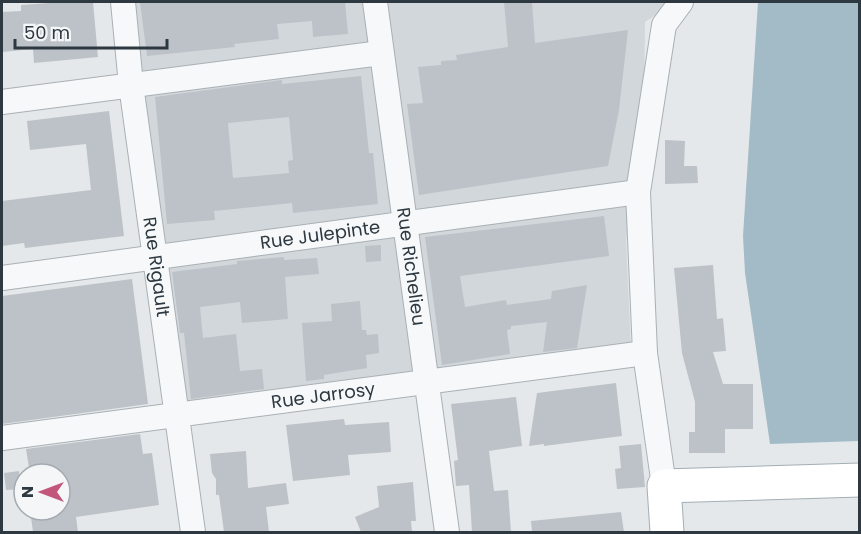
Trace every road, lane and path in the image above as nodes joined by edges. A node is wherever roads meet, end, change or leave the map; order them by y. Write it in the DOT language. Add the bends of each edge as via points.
graph roads {
  1 [pos="123,2"];
  2 [pos="375,2"];
  3 [pos="681,2"];
  4 [pos="381,53"];
  5 [pos="131,85"];
  6 [pos="2,102"];
  7 [pos="638,192"];
  8 [pos="407,223"];
  9 [pos="157,257"];
  10 [pos="2,278"];
  11 [pos="645,353"];
  12 [pos="428,382"];
  13 [pos="177,415"];
  14 [pos="2,438"];
  15 [pos="860,480"];
  16 [pos="664,486"];
  17 [pos="193,532"];
  18 [pos="447,532"];
  19 [pos="667,532"];
  1 -- 5 [label="street, Rue Rigault"];
  2 -- 4 [label="street, Rue Richelieu"];
  3 -- 7 [label="street" via="664,25"];
  4 -- 5 [label="street"];
  4 -- 8 [label="street, Rue Richelieu"];
  5 -- 6 [label="street"];
  5 -- 9 [label="street, Rue Rigault"];
  7 -- 8 [label="street, Rue Julepinte"];
  7 -- 11 [label="street"];
  8 -- 9 [label="street, Rue Julepinte"];
  8 -- 12 [label="street, Rue Richelieu"];
  9 -- 10 [label="street, Rue Julepinte"];
  9 -- 13 [label="street, Rue Rigault"];
  11 -- 12 [label="street, Rue Jarrosy"];
  11 -- 16 [label="street"];
  12 -- 13 [label="street, Rue Jarrosy"];
  12 -- 18 [label="street, Rue Richelieu"];
  13 -- 14 [label="street, Rue Jarrosy"];
  13 -- 17 [label="street, Rue Rigault"];
  15 -- 16 [label="main road"];
  16 -- 19 [label="main road"];
}
